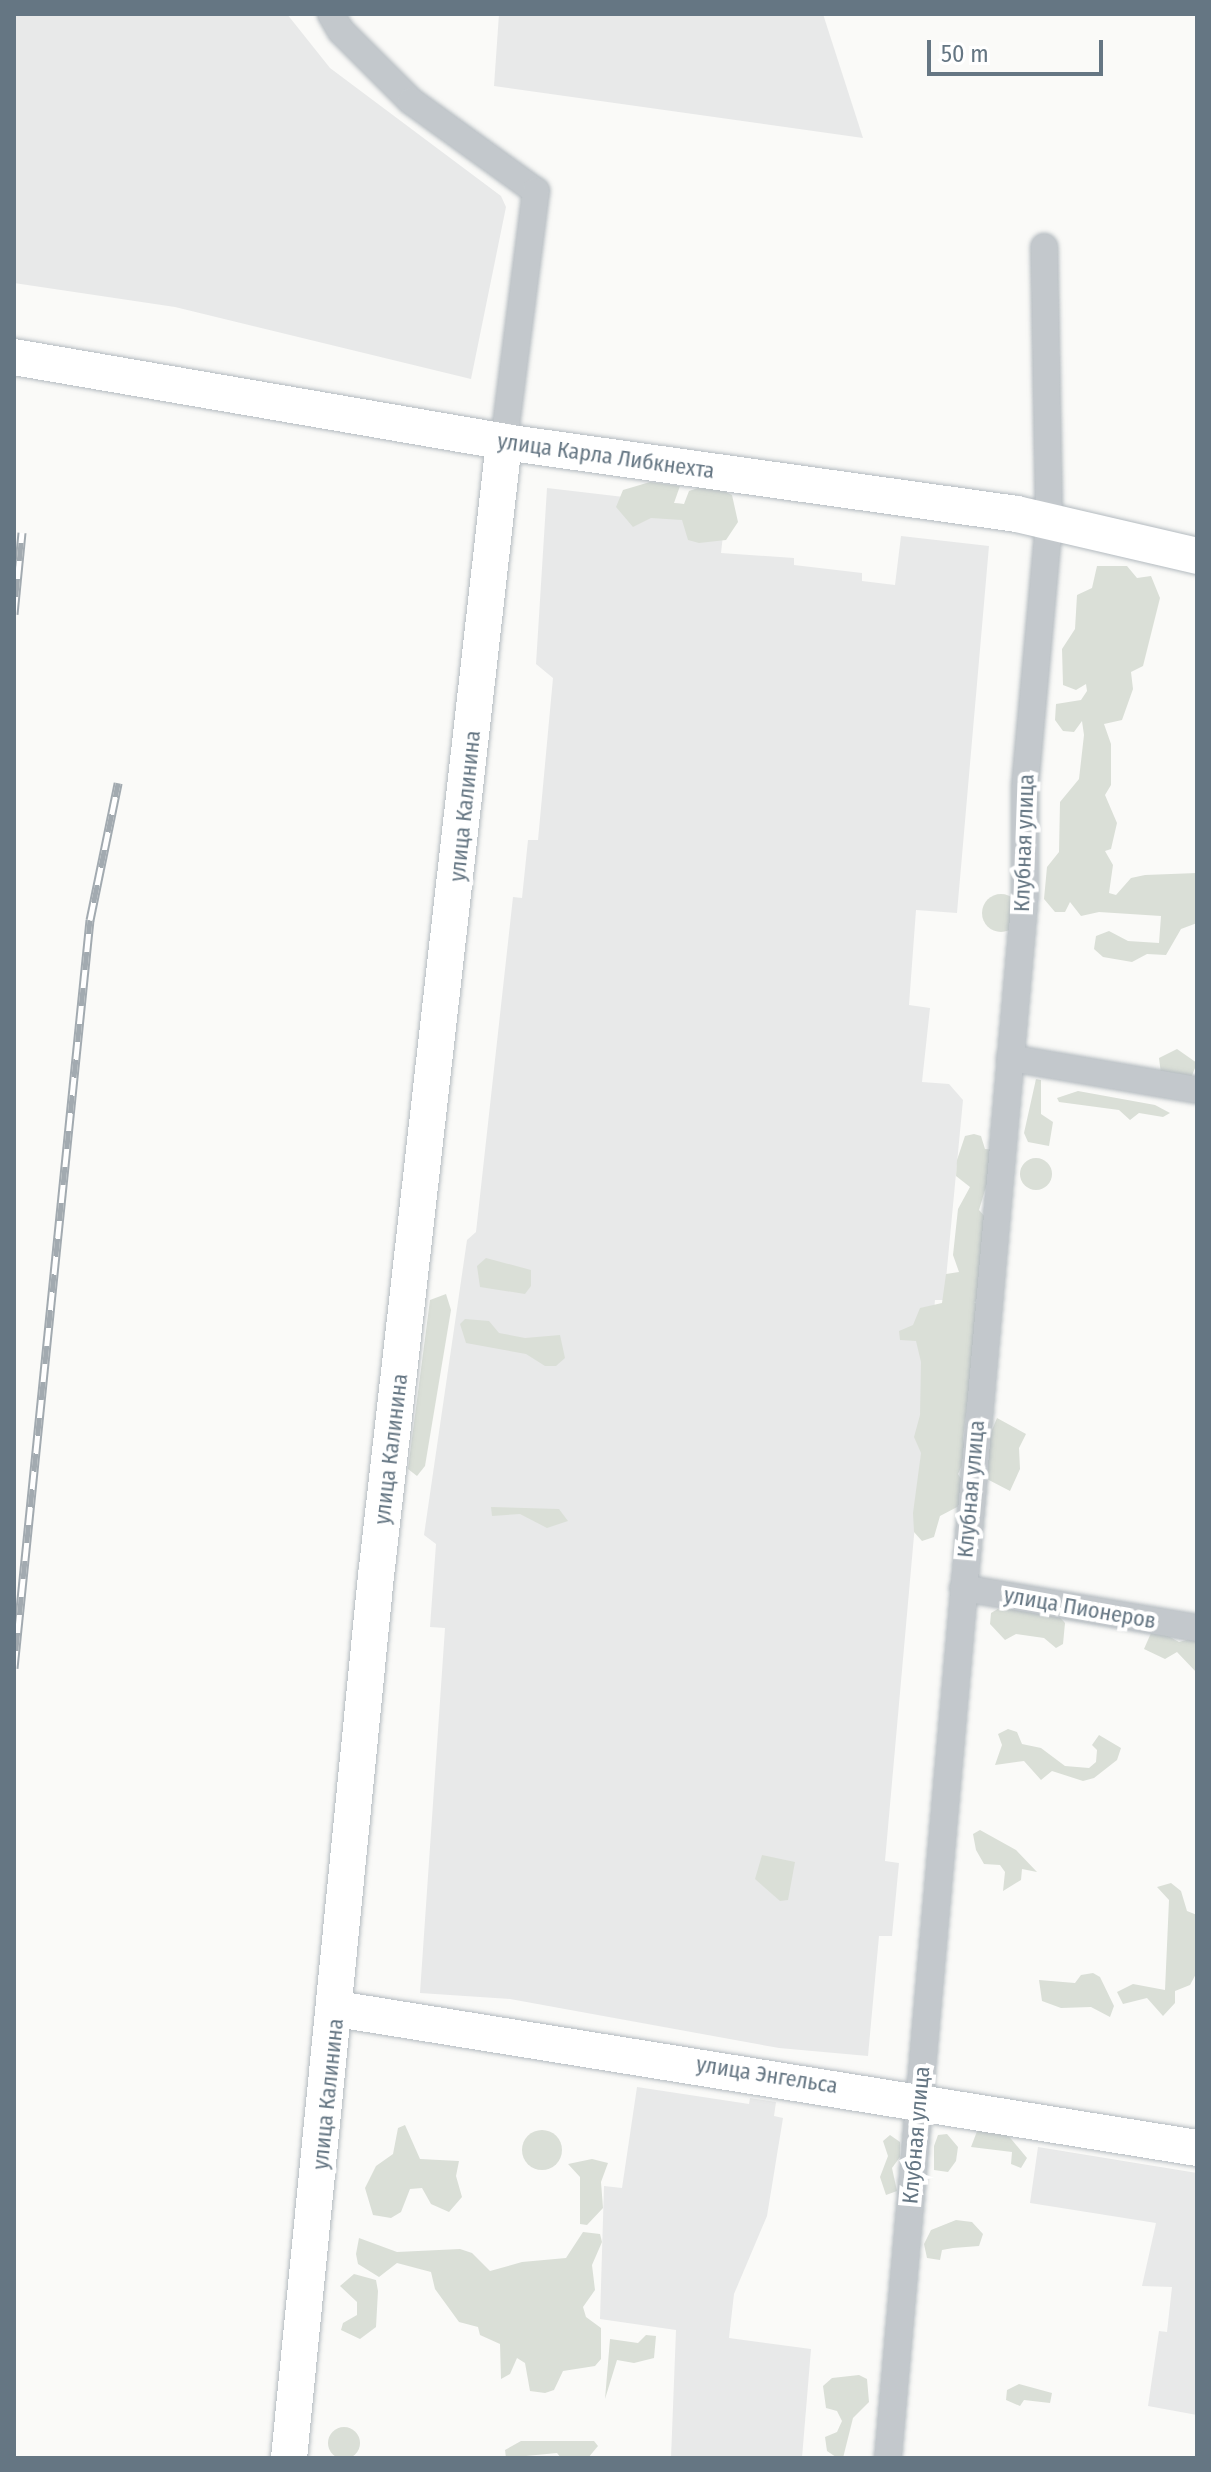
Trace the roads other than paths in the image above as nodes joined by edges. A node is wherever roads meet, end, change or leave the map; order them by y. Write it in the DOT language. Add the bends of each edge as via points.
graph roads {
  1 [pos="331,14"];
  2 [pos="1044,247"];
  3 [pos="14,357"];
  4 [pos="504,442"];
  5 [pos="1049,520"];
  6 [pos="1197,556"];
  7 [pos="1010,1058"];
  8 [pos="1197,1090"];
  9 [pos="963,1588"];
  10 [pos="1197,1628"];
  11 [pos="337,2009"];
  12 [pos="920,2101"];
  13 [pos="1197,2148"];
  14 [pos="289,2458"];
  15 [pos="888,2458"];
  1 -- 4 [label="street" via="341,31 411,101 536,191"];
  2 -- 5 [label="street, Клубная улица"];
  3 -- 4 [label="street, улица Карла Либкнехта"];
  4 -- 5 [label="street, улица Карла Либкнехта"];
  4 -- 11 [label="street, улица Калинина" via="376,1576"];
  5 -- 6 [label="street, улица Карла Либкнехта"];
  5 -- 7 [label="street, Клубная улица" via="1025,786 1025,894"];
  7 -- 8 [label="street"];
  7 -- 9 [label="street, Клубная улица"];
  9 -- 10 [label="street, улица Пионеров"];
  9 -- 12 [label="street, Клубная улица"];
  11 -- 12 [label="street, улица Энгельса"];
  11 -- 14 [label="street, улица Калинина"];
  12 -- 13 [label="street, улица Энгельса"];
  12 -- 15 [label="street, Клубная улица"];
}
